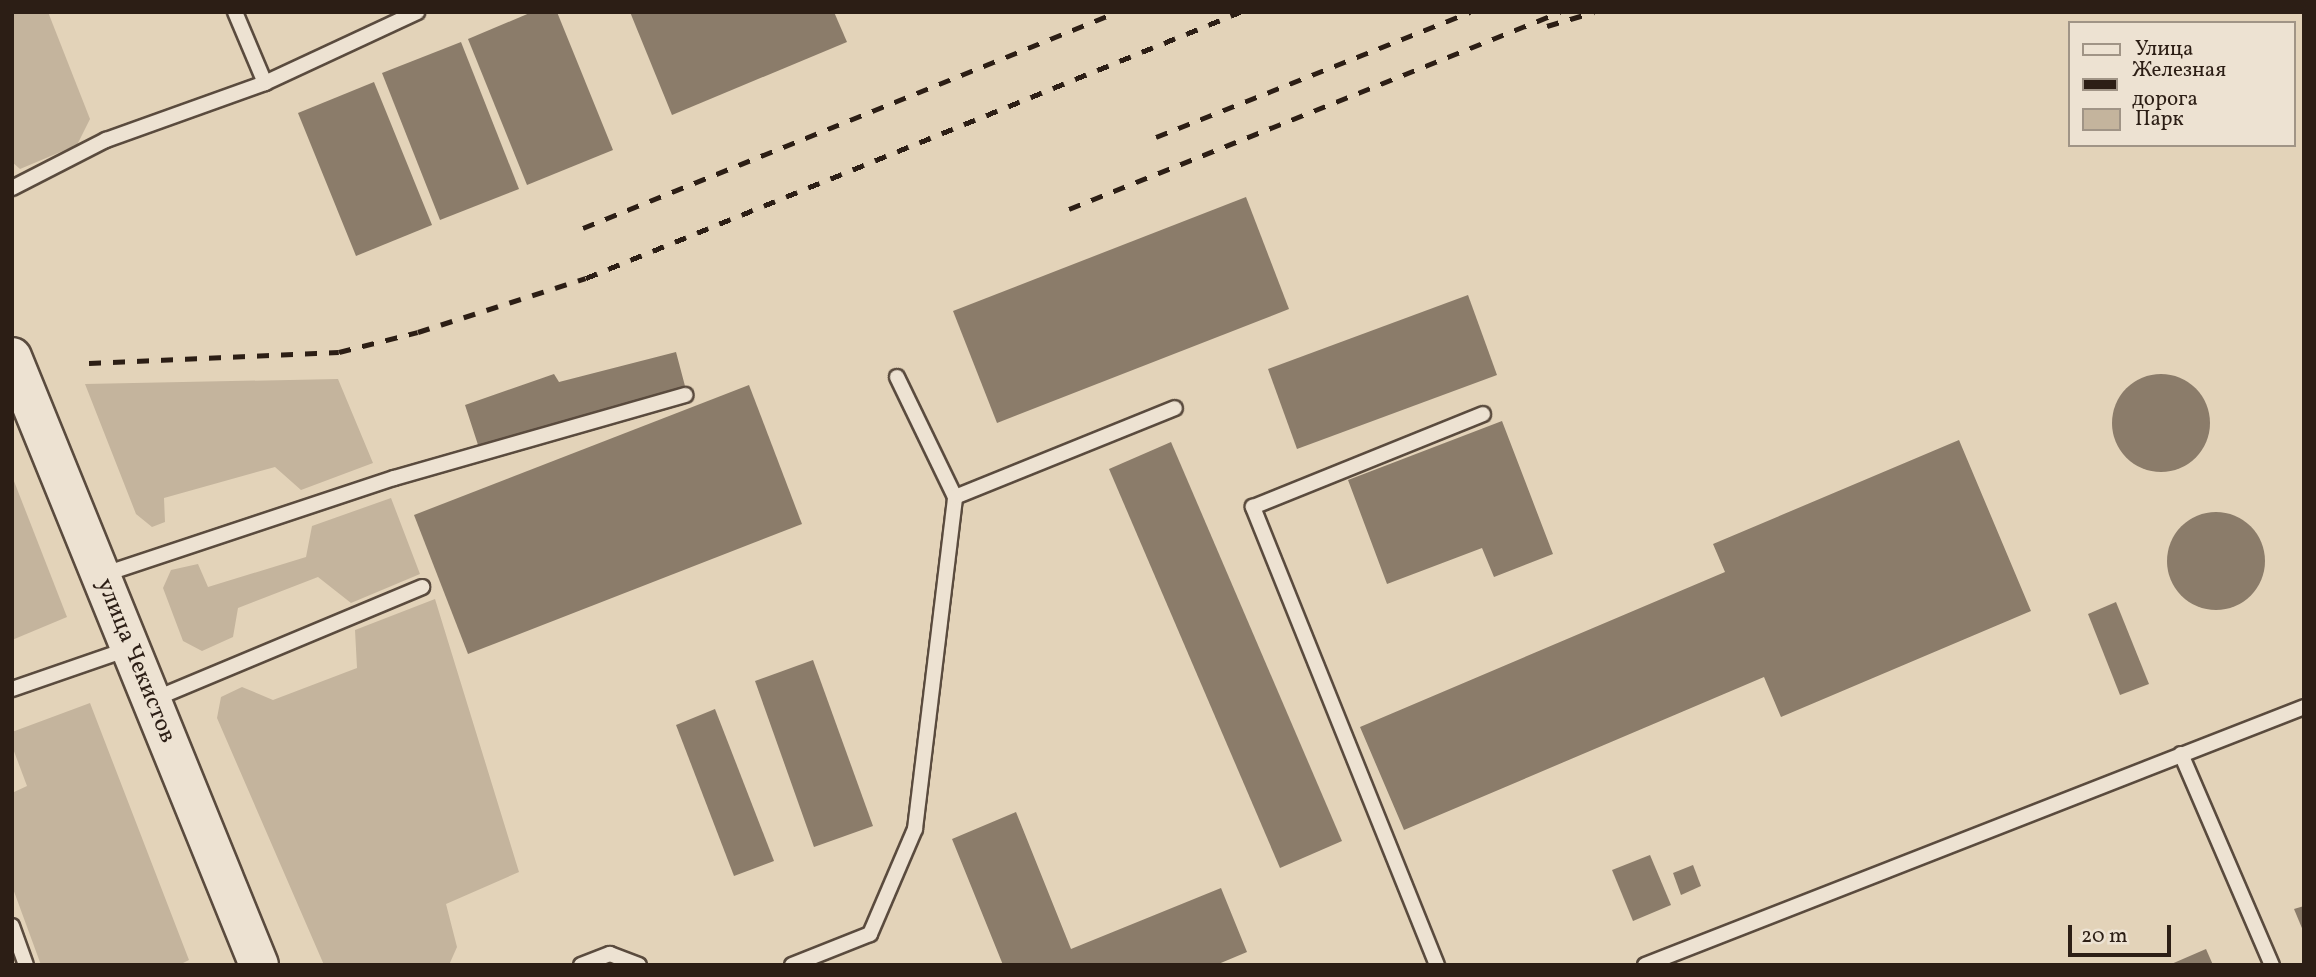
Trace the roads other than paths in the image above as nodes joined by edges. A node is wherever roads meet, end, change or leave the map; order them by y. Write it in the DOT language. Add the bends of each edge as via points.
graph roads {
  1 [pos="235,12"];
  2 [pos="417,12"];
  3 [pos="265,83"];
  4 [pos="12,188"];
  5 [pos="12,357"];
  6 [pos="897,377"];
  7 [pos="685,395"];
  8 [pos="1175,408"];
  9 [pos="1483,414"];
  10 [pos="955,497"];
  11 [pos="100,575"];
  12 [pos="422,587"];
  13 [pos="130,649"];
  14 [pos="12,689"];
  15 [pos="151,700"];
  16 [pos="2304,707"];
  17 [pos="2181,754"];
  18 [pos="12,926"];
  19 [pos="26,965"];
  20 [pos="259,965"];
  21 [pos="582,965"];
  22 [pos="639,965"];
  23 [pos="792,965"];
  24 [pos="1437,965"];
  25 [pos="1645,965"];
  26 [pos="2272,965"];
  1 -- 3 [label="lane"];
  2 -- 3 [label="lane"];
  3 -- 4 [label="lane" via="106,140"];
  5 -- 11 [label="main road, улица Чекистов"];
  6 -- 10 [label="lane"];
  7 -- 11 [label="lane" via="394,478"];
  8 -- 10 [label="lane"];
  9 -- 24 [label="lane" via="1253,507"];
  10 -- 23 [label="lane" via="915,829 870,934"];
  11 -- 13 [label="main road, улица Чекистов"];
  12 -- 15 [label="lane"];
  13 -- 14 [label="lane"];
  13 -- 15 [label="main road, улица Чекистов"];
  15 -- 20 [label="main road, улица Чекистов"];
  16 -- 17 [label="lane"];
  17 -- 25 [label="lane"];
  17 -- 26 [label="lane"];
  18 -- 19 [label="lane"];
  21 -- 22 [label="lane" via="610,954"];
}
